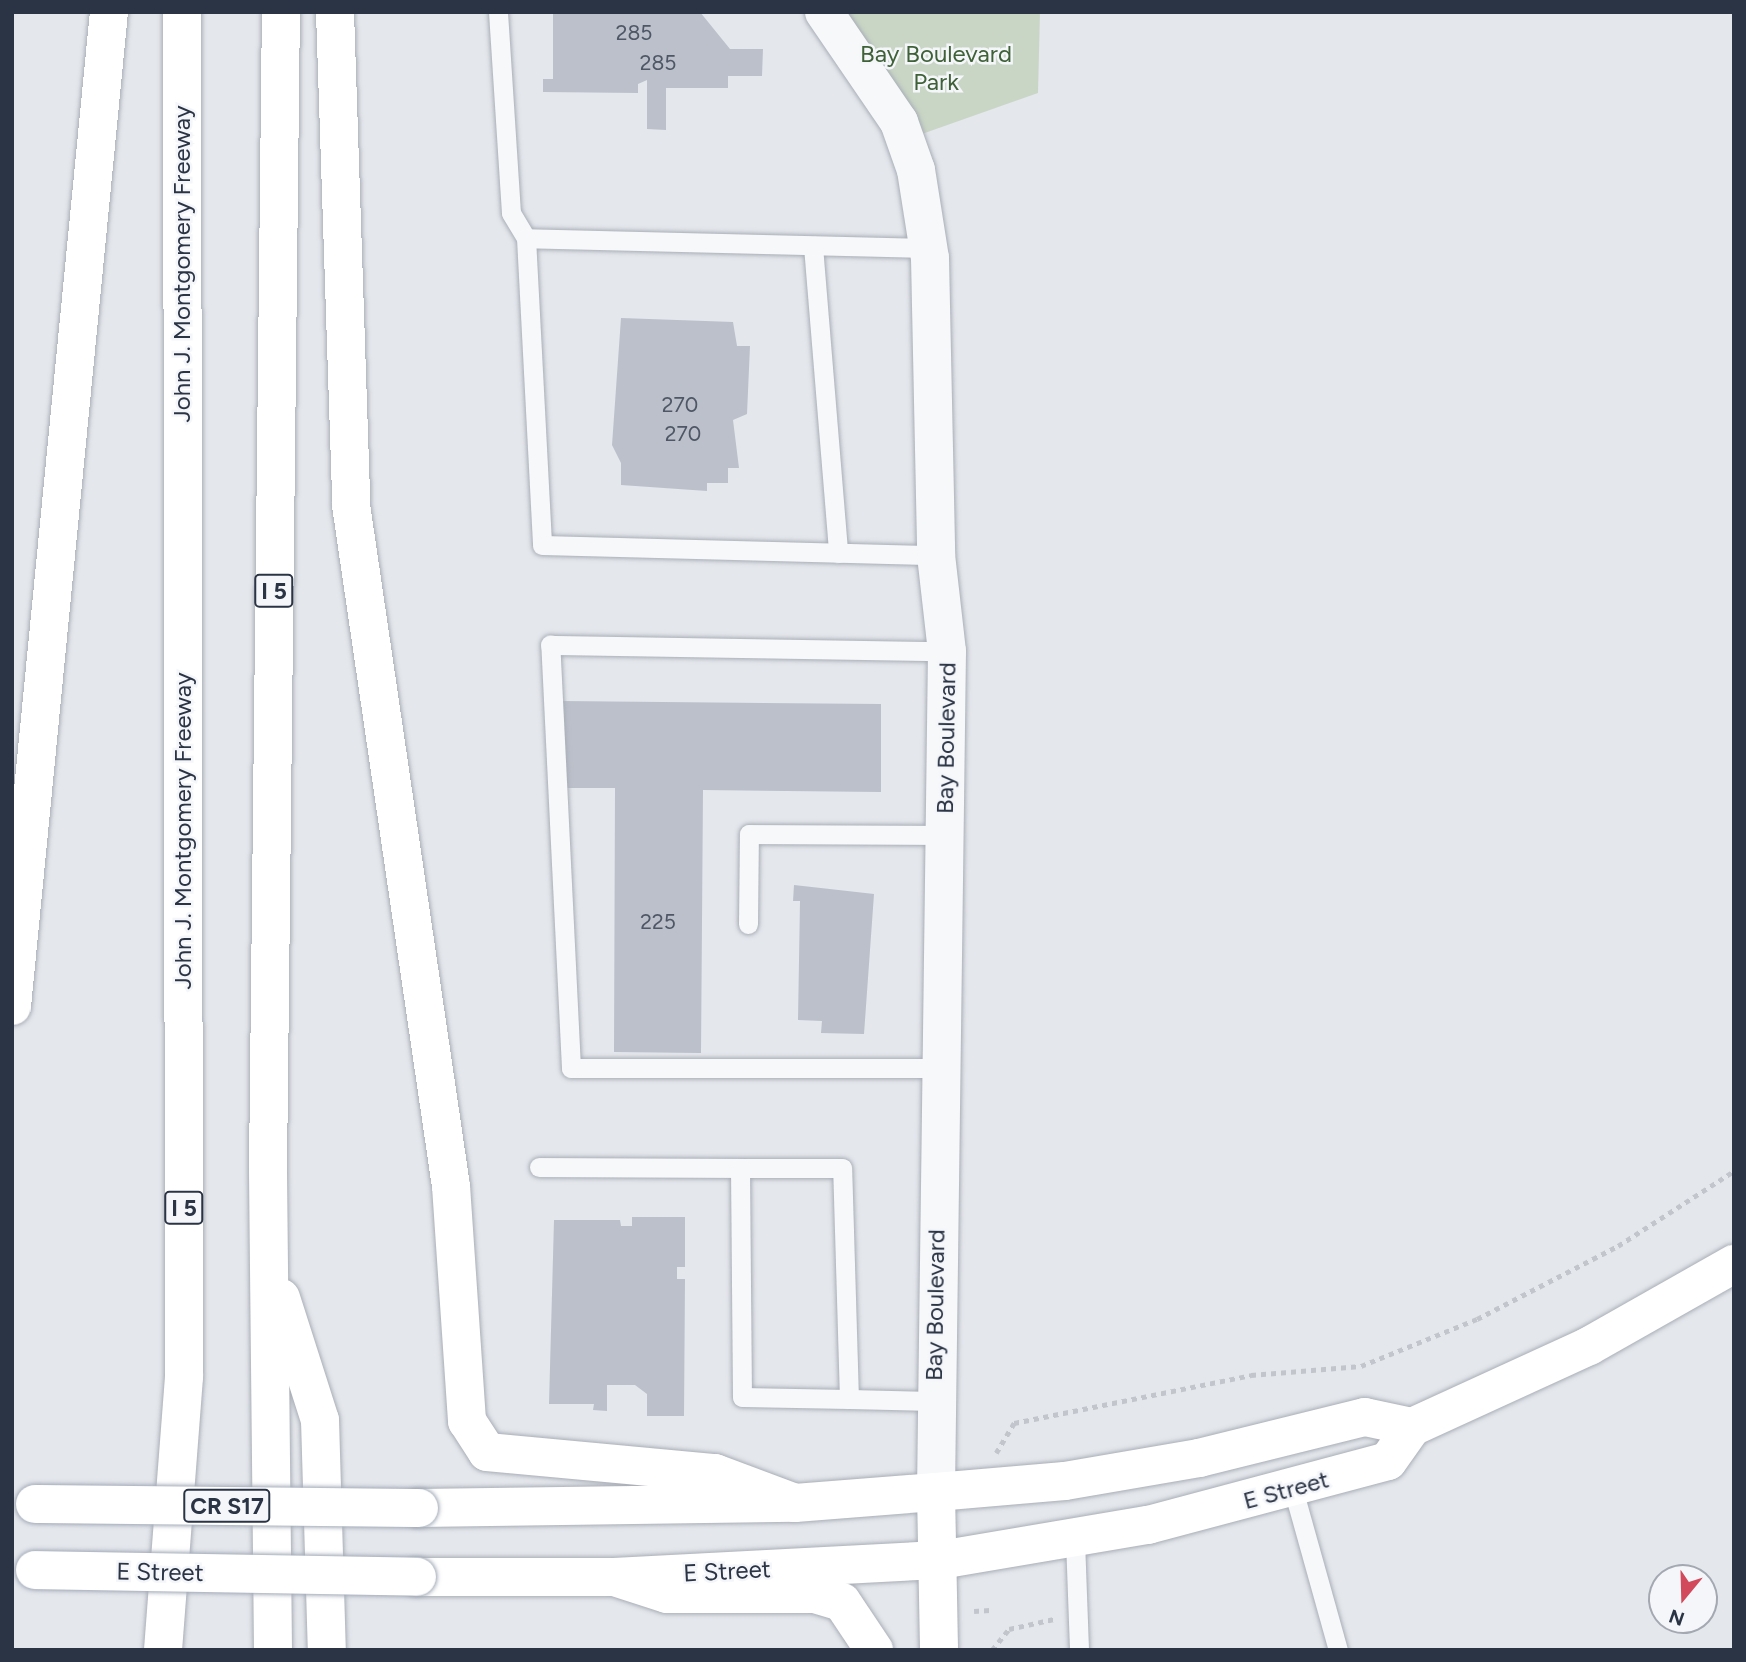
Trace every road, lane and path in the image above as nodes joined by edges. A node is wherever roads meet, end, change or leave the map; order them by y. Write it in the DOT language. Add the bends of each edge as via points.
graph roads {
  1 [pos="109,12"];
  2 [pos="182,12"];
  3 [pos="281,12"];
  4 [pos="335,12"];
  5 [pos="498,12"];
  6 [pos="824,12"];
  7 [pos="526,238"];
  8 [pos="813,246"];
  9 [pos="928,248"];
  10 [pos="838,553"];
  11 [pos="936,555"];
  12 [pos="947,651"];
  13 [pos="944,835"];
  14 [pos="748,924"];
  15 [pos="12,1006"];
  16 [pos="940,1068"];
  17 [pos="539,1167"];
  18 [pos="740,1168"];
  19 [pos="1734,1171"];
  20 [pos="268,1259"];
  21 [pos="1734,1264"];
  22 [pos="1734,1287"];
  23 [pos="1692,1288"];
  24 [pos="849,1399"];
  25 [pos="933,1401"];
  26 [pos="1412,1426"];
  27 [pos="996,1449"];
  28 [pos="1293,1489"];
  29 [pos="936,1492"];
  30 [pos="795,1503"];
  31 [pos="24,1504"];
  32 [pos="1074,1540"];
  33 [pos="940,1560"];
  34 [pos="23,1569"];
  35 [pos="614,1577"];
  36 [pos="974,1608"];
  37 [pos="990,1610"];
  38 [pos="1078,1613"];
  39 [pos="163,1650"];
  40 [pos="273,1650"];
  41 [pos="327,1650"];
  42 [pos="874,1650"];
  43 [pos="939,1650"];
  44 [pos="992,1650"];
  45 [pos="1079,1650"];
  46 [pos="1338,1650"];
  1 -- 15 [label="main road"];
  2 -- 39 [label="main road, John J. Montgomery Freeway / I 5" via="184,1377"];
  3 -- 20 [label="main road, I 5"];
  4 -- 30 [label="main road" via="351,505 451,1186 467,1421 487,1452 715,1473"];
  5 -- 7 [label="lane" via="510,213"];
  6 -- 9 [label="street, Bay Boulevard" via="899,122 916,170"];
  7 -- 8 [label="lane"];
  7 -- 10 [label="lane" via="542,545"];
  8 -- 9 [label="lane"];
  8 -- 10 [label="lane"];
  9 -- 11 [label="street, Bay Boulevard"];
  10 -- 11 [label="lane"];
  11 -- 12 [label="street, Bay Boulevard"];
  12 -- 13 [label="street, Bay Boulevard"];
  12 -- 16 [label="lane" via="550,645 571,1068"];
  13 -- 14 [label="lane" via="749,834"];
  13 -- 16 [label="street, Bay Boulevard"];
  16 -- 25 [label="street, Bay Boulevard"];
  17 -- 18 [label="lane"];
  18 -- 24 [label="lane" via="842,1168"];
  18 -- 24 [label="lane" via="742,1396"];
  19 -- 27 [label="path" via="1618,1247 1477,1319 1362,1366 1251,1375 1014,1423"];
  20 -- 40 [label="main road, I 5"];
  20 -- 41 [label="main road" via="320,1420"];
  21 -- 23 [label="main road"];
  22 -- 23 [label="main road"];
  23 -- 26 [label="main road" via="1588,1346"];
  24 -- 25 [label="lane"];
  25 -- 29 [label="street, Bay Boulevard"];
  26 -- 28 [label="main road, E Street" via="1388,1461"];
  26 -- 29 [label="main road, E Street" via="1365,1417 1186,1461 1065,1481"];
  28 -- 32 [label="main road, E Street"];
  28 -- 46 [label="lane"];
  29 -- 30 [label="main road, E Street / CR S17"];
  29 -- 33 [label="main road"];
  30 -- 31 [label="main road, E Street / CR S17, bridge" via="419,1507"];
  32 -- 33 [label="main road, E Street"];
  32 -- 38 [label="lane"];
  33 -- 35 [label="main road, E Street"];
  33 -- 43 [label="main road"];
  34 -- 35 [label="main road, E Street, bridge"];
  35 -- 42 [label="main road" via="667,1594 815,1594 842,1602"];
  36 -- 37 [label="path"];
  38 -- 44 [label="path" via="1009,1629"];
  38 -- 45 [label="lane"];
}
